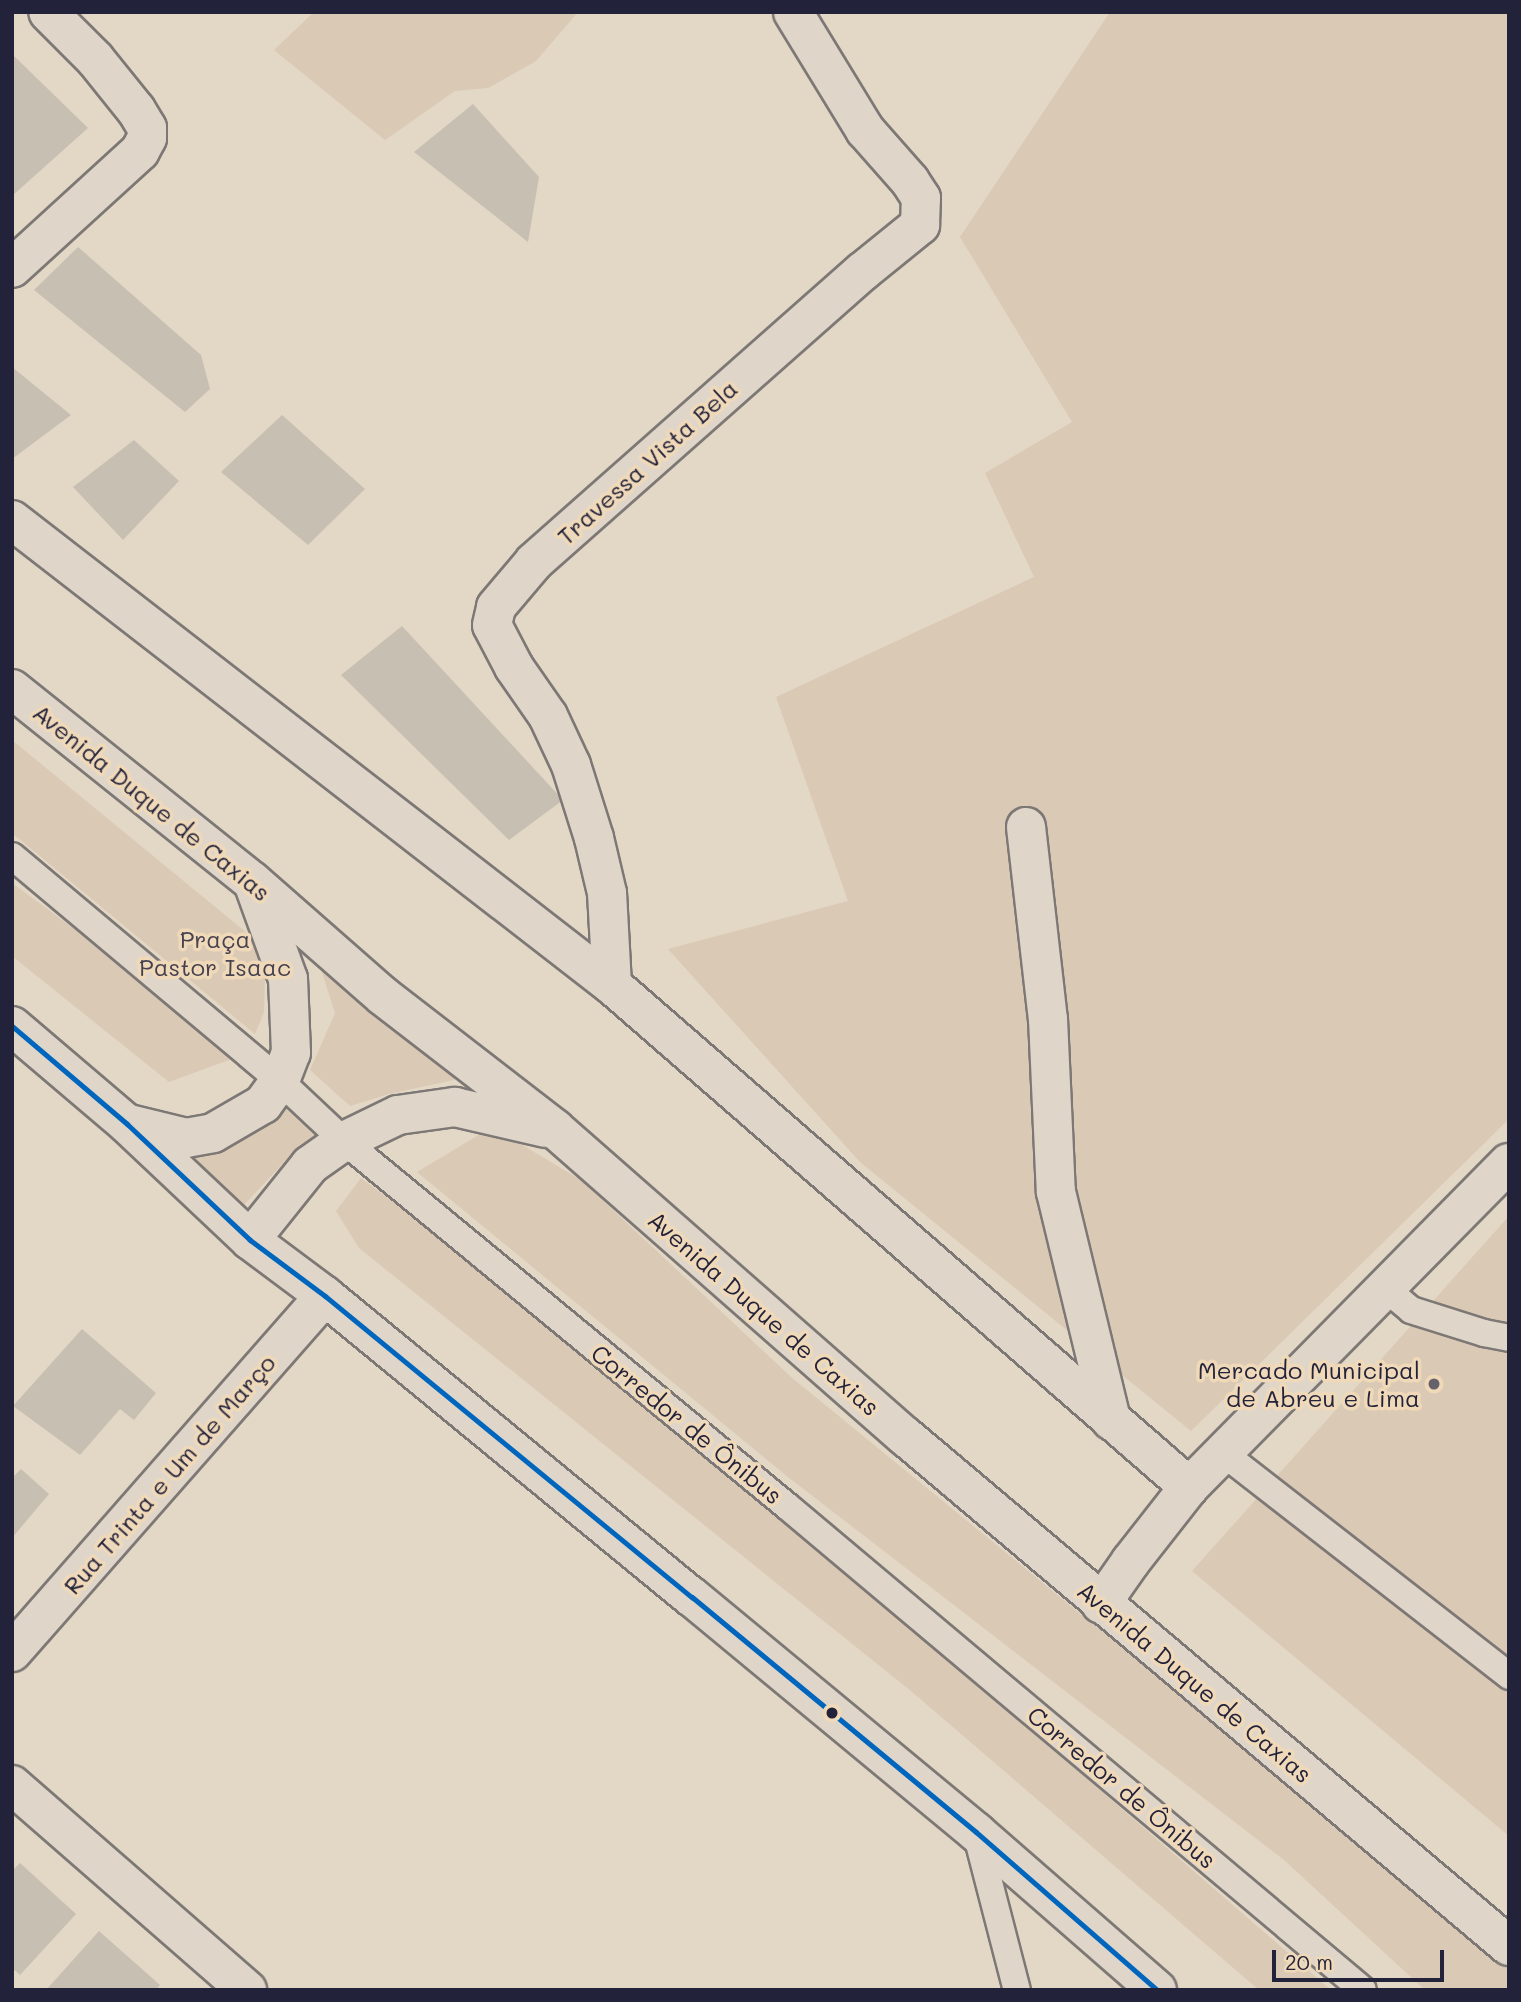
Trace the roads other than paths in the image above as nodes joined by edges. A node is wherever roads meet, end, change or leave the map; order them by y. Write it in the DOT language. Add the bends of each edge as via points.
graph roads {
  1 [pos="48,12"];
  2 [pos="793,12"];
  3 [pos="12,268"];
  4 [pos="12,520"];
  5 [pos="12,689"];
  6 [pos="1026,827"];
  7 [pos="12,856"];
  8 [pos="252,881"];
  9 [pos="612,985"];
  10 [pos="12,1026"];
  11 [pos="281,1081"];
  12 [pos="127,1124"];
  13 [pos="555,1129"];
  14 [pos="344,1141"];
  15 [pos="1509,1163"];
  16 [pos="250,1240"];
  17 [pos="1385,1288"];
  18 [pos="326,1296"];
  19 [pos="1509,1338"];
  20 [pos="1111,1420"];
  21 [pos="1223,1453"];
  22 [pos="1189,1488"];
  23 [pos="1101,1604"];
  24 [pos="12,1652"];
  25 [pos="1509,1676"];
  26 [pos="12,1785"];
  27 [pos="976,1832"];
  28 [pos="1509,1946"];
  29 [pos="247,1990"];
  30 [pos="1017,1990"];
  31 [pos="1157,1990"];
  32 [pos="1363,1990"];
  1 -- 3 [label="main road" via="95,59 136,110 147,128 147,138 140,151"];
  2 -- 9 [label="main road, Travessa Vista Bela" via="865,130 921,198 920,225 534,562 496,607 492,625 548,716 571,765 607,893"];
  4 -- 9 [label="main road"];
  5 -- 8 [label="main road, Avenida Duque de Caxias"];
  6 -- 20 [label="main road" via="1048,1019 1056,1192"];
  7 -- 11 [label="lane, Corredor de Ônibus"];
  8 -- 11 [label="main road" via="288,979 290,1053"];
  8 -- 13 [label="main road, Avenida Duque de Caxias" via="383,996"];
  9 -- 20 [label="main road"];
  10 -- 12 [label="main road"];
  11 -- 12 [label="main road" via="263,1104 213,1133 186,1138"];
  11 -- 14 [label="lane, Corredor de Ônibus"];
  12 -- 16 [label="main road"];
  13 -- 14 [label="main road" via="455,1108 398,1115"];
  13 -- 23 [label="main road, Avenida Duque de Caxias"];
  14 -- 16 [label="main road" via="310,1165"];
  14 -- 32 [label="lane, Corredor de Ônibus"];
  15 -- 17 [label="main road"];
  16 -- 18 [label="main road"];
  17 -- 19 [label="lane" via="1411,1310"];
  17 -- 21 [label="main road"];
  18 -- 24 [label="main road, Rua Trinta e Um de Março"];
  18 -- 27 [label="main road"];
  20 -- 22 [label="main road"];
  21 -- 22 [label="main road"];
  21 -- 25 [label="lane"];
  22 -- 23 [label="main road"];
  23 -- 28 [label="main road, Avenida Duque de Caxias"];
  26 -- 29 [label="main road"];
  27 -- 30 [label="lane"];
  27 -- 31 [label="main road"];
}
